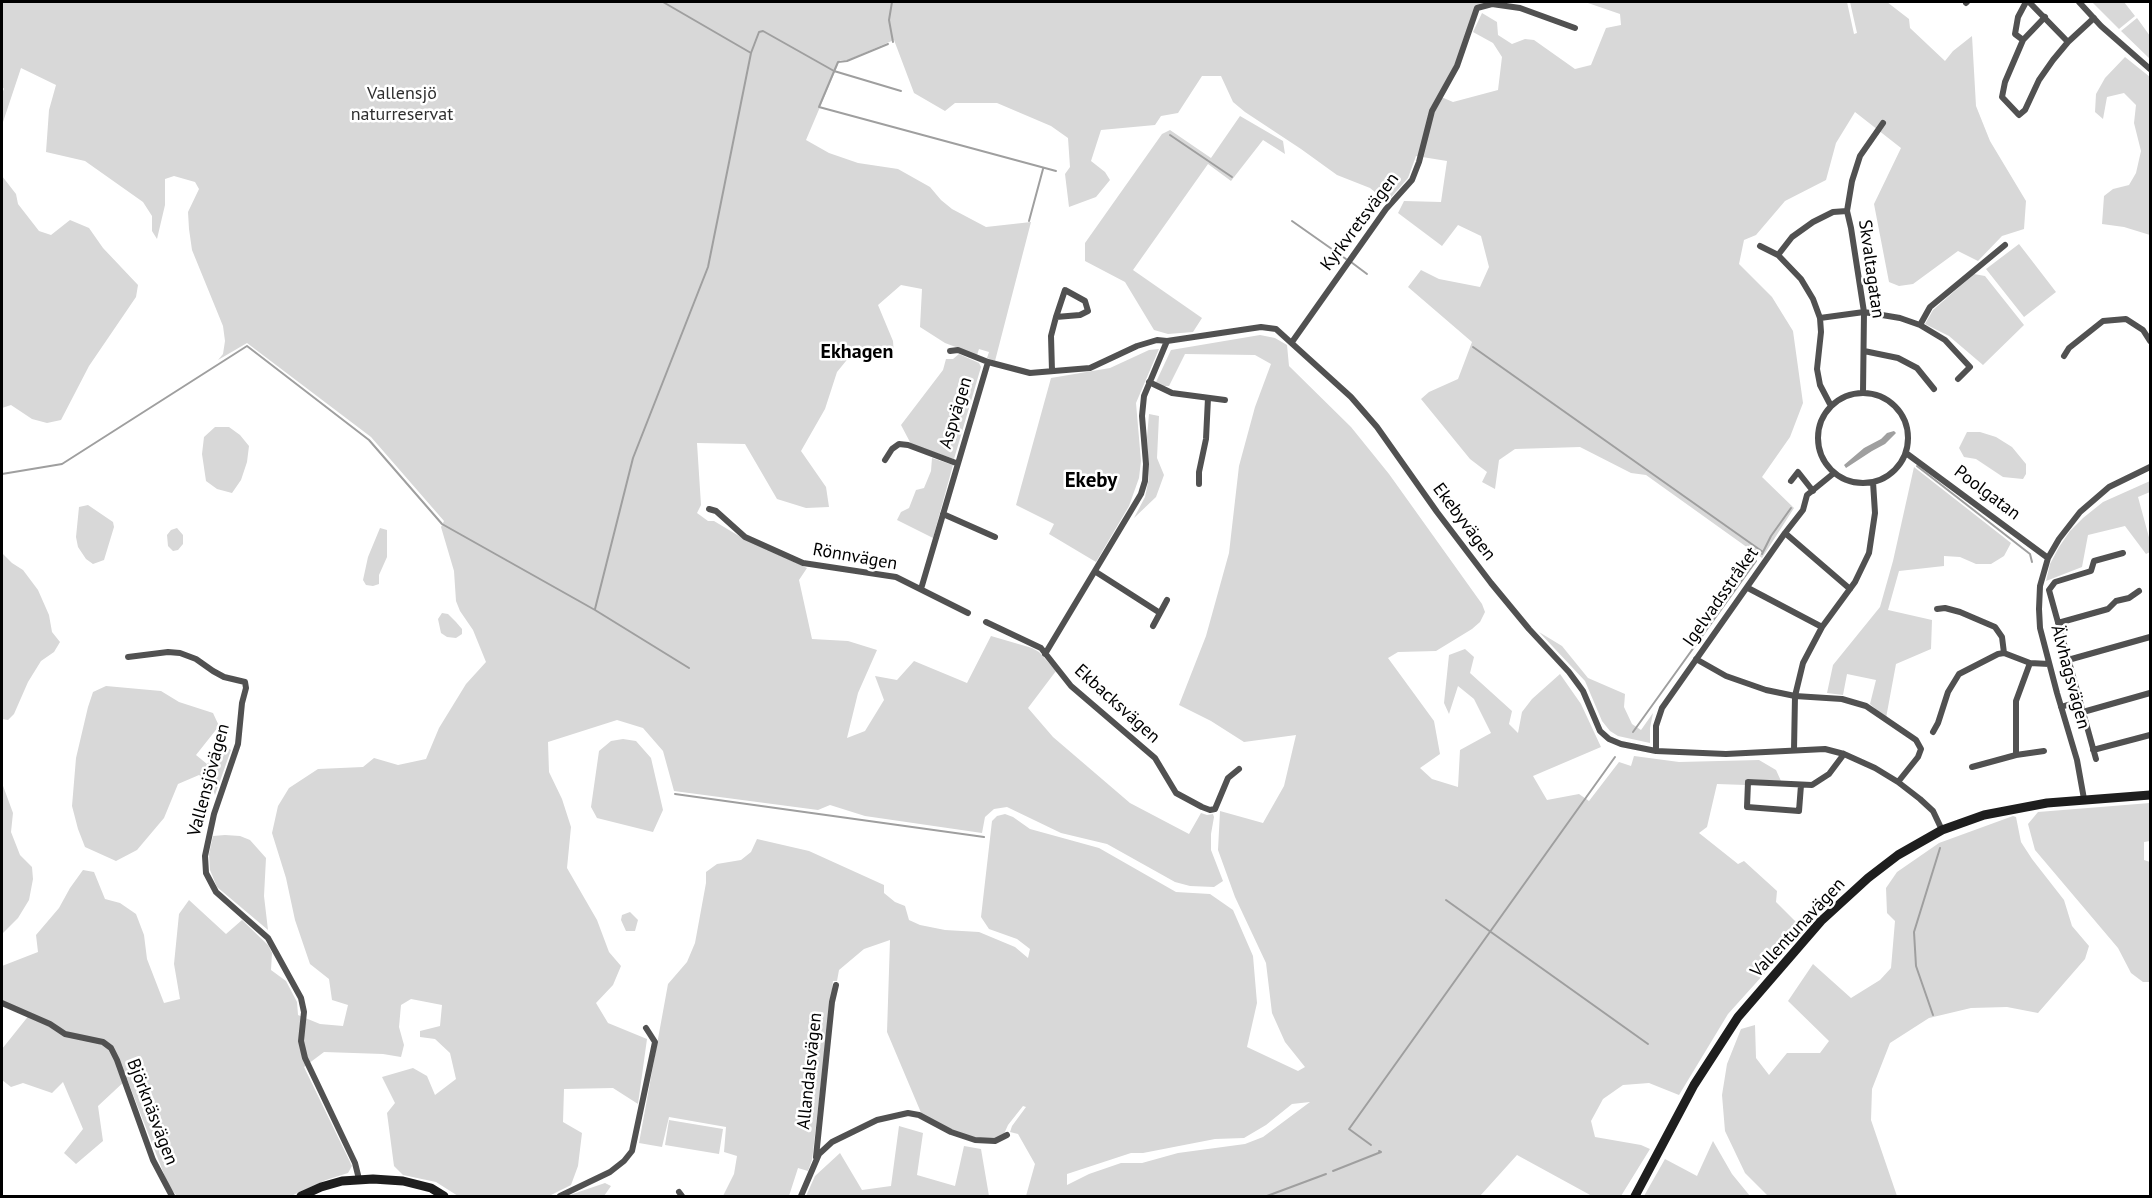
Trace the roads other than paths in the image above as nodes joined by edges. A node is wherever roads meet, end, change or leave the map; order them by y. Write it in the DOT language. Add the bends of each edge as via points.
graph roads {
  1 [pos="2027,2"];
  2 [pos="2079,2"];
  3 [pos="2045,17"];
  4 [pos="2094,18"];
  5 [pos="1575,28"];
  6 [pos="2023,40"];
  7 [pos="2068,42"];
  8 [pos="2151,69"];
  9 [pos="1883,123"];
  10 [pos="1847,211"];
  11 [pos="2005,245"];
  12 [pos="1760,246"];
  13 [pos="1778,255"];
  14 [pos="1864,312"];
  15 [pos="1056,317"];
  16 [pos="1820,318"];
  17 [pos="1920,325"];
  18 [pos="1167,341"];
  19 [pos="2151,341"];
  20 [pos="1292,342"];
  21 [pos="950,351"];
  22 [pos="1864,351"];
  23 [pos="2064,356"];
  24 [pos="988,362"];
  25 [pos="1052,371"];
  26 [pos="1958,379"];
  27 [pos="1149,382"];
  28 [pos="1934,389"];
  29 [pos="1863,392"];
  30 [pos="1208,398"];
  31 [pos="1225,400"];
  32 [pos="1831,406"];
  33 [pos="1906,453"];
  34 [pos="885,460"];
  35 [pos="956,463"];
  36 [pos="2151,467"];
  37 [pos="1834,473"];
  38 [pos="1791,481"];
  39 [pos="1873,482"];
  40 [pos="1199,484"];
  41 [pos="1810,493"];
  42 [pos="709,509"];
  43 [pos="943,514"];
  44 [pos="1785,533"];
  45 [pos="995,537"];
  46 [pos="2123,553"];
  47 [pos="2048,558"];
  48 [pos="1095,572"];
  49 [pos="1748,588"];
  50 [pos="921,589"];
  51 [pos="1850,589"];
  52 [pos="2139,591"];
  53 [pos="1167,600"];
  54 [pos="1937,609"];
  55 [pos="968,612"];
  56 [pos="1160,613"];
  57 [pos="986,622"];
  58 [pos="2058,623"];
  59 [pos="1153,626"];
  60 [pos="1822,627"];
  61 [pos="2151,637"];
  62 [pos="2004,653"];
  63 [pos="1045,654"];
  64 [pos="128,657"];
  65 [pos="1696,658"];
  66 [pos="2068,660"];
  67 [pos="2030,663"];
  68 [pos="2049,664"];
  69 [pos="2151,693"];
  70 [pos="1795,696"];
  71 [pos="2080,701"];
  72 [pos="2061,706"];
  73 [pos="2083,712"];
  74 [pos="1933,732"];
  75 [pos="2151,735"];
  76 [pos="1794,750"];
  77 [pos="2093,750"];
  78 [pos="1656,751"];
  79 [pos="2044,751"];
  80 [pos="1844,754"];
  81 [pos="2016,755"];
  82 [pos="2096,759"];
  83 [pos="1972,767"];
  84 [pos="1239,769"];
  85 [pos="1898,782"];
  86 [pos="1801,785"];
  87 [pos="2151,795"];
  88 [pos="2084,799"];
  89 [pos="1942,830"];
  90 [pos="836,985"];
  91 [pos="2,1004"];
  92 [pos="646,1028"];
  93 [pos="1007,1135"];
  94 [pos="815,1161"];
  95 [pos="359,1179"];
  96 [pos="171,1197"];
  97 [pos="301,1197"];
  98 [pos="444,1197"];
  99 [pos="560,1197"];
  100 [pos="801,1197"];
  101 [pos="1635,1197"];
  1 -- 3 [label="street"];
  1 -- 6 [label="street" via="2018,16 2015,34"];
  2 -- 4 [label="street"];
  3 -- 6 [label="street"];
  3 -- 7 [label="street"];
  4 -- 7 [label="street"];
  4 -- 8 [label="street"];
  5 -- 20 [label="street, Kyrkvretsvägen" via="1520,8 1492,4 1477,8 1457,66 1432,111 1412,180 1386,209"];
  6 -- 7 [label="street" via="2002,97 2019,115"];
  9 -- 10 [label="street, Skvaltagatan" via="1860,156"];
  10 -- 13 [label="street" via="1833,212 1813,222 1792,237"];
  10 -- 14 [label="street, Skvaltagatan"];
  11 -- 17 [label="street" via="1930,307"];
  12 -- 13 [label="street"];
  13 -- 16 [label="street" via="1801,279"];
  14 -- 16 [label="street"];
  14 -- 17 [label="street"];
  14 -- 22 [label="street, Skvaltagatan"];
  15 -- 15 [label="street" via="1088,311 1085,301 1065,290"];
  15 -- 25 [label="street" via="1051,336"];
  16 -- 32 [label="street" via="1817,369"];
  17 -- 26 [label="street" via="1945,340 1970,367"];
  18 -- 20 [label="street, Ekebyvägen" via="1261,327 1276,329"];
  18 -- 25 [label="street, Aspvägen" via="1137,346 1090,368"];
  18 -- 27 [label="street"];
  19 -- 23 [label="street" via="2126,319 2103,321"];
  20 -- 78 [label="street, Ekebyvägen" via="1377,427 1491,583 1569,672 1600,731 1621,744"];
  21 -- 24 [label="street" via="958,350"];
  22 -- 28 [label="street" via="1898,358 1917,368"];
  22 -- 29 [label="street, Skvaltagatan"];
  24 -- 25 [label="street, Aspvägen" via="1030,373"];
  24 -- 35 [label="street, Aspvägen"];
  27 -- 30 [label="street" via="1172,393"];
  27 -- 48 [label="street" via="1142,416 1146,464 1141,494"];
  29 -- 32 [label="street" via="1841,397"];
  29 -- 33 [label="street" via="1885,398 1895,406 1905,423"];
  30 -- 31 [label="street"];
  30 -- 40 [label="street"];
  32 -- 37 [label="street" via="1822,424 1820,443 1825,462"];
  33 -- 39 [label="street" via="1889,474"];
  33 -- 47 [label="street, Poolgatan"];
  34 -- 35 [label="street" via="899,444"];
  35 -- 43 [label="street, Aspvägen"];
  36 -- 47 [label="street, Älvhagsvägen" via="2109,487 2079,512"];
  37 -- 39 [label="street" via="1846,479"];
  37 -- 41 [label="street, Igelvadsstråket"];
  38 -- 41 [label="street" via="1798,472"];
  39 -- 51 [label="street" via="1874,531 1869,553"];
  41 -- 44 [label="street, Igelvadsstråket" via="1803,510"];
  42 -- 50 [label="street, Rönnvägen" via="745,537 803,563 896,578"];
  43 -- 45 [label="street"];
  43 -- 50 [label="street, Aspvägen"];
  44 -- 49 [label="street, Igelvadsstråket"];
  44 -- 51 [label="street"];
  46 -- 58 [label="street" via="2094,561 2091,571 2055,582 2049,590"];
  47 -- 68 [label="street, Älvhagsvägen" via="2038,609"];
  48 -- 56 [label="street"];
  48 -- 63 [label="street"];
  49 -- 60 [label="street"];
  49 -- 65 [label="street, Igelvadsstråket"];
  50 -- 55 [label="street, Rönnvägen"];
  51 -- 60 [label="street"];
  52 -- 58 [label="street" via="2108,609"];
  53 -- 56 [label="street"];
  54 -- 62 [label="street" via="1960,612 1995,627 2002,637"];
  56 -- 59 [label="street"];
  57 -- 63 [label="street" via="1041,648"];
  58 -- 66 [label="street"];
  60 -- 70 [label="street" via="1803,663"];
  61 -- 66 [label="street"];
  62 -- 67 [label="street"];
  62 -- 74 [label="street" via="1959,674"];
  63 -- 84 [label="street, Ekbacksvägen" via="1071,686 1155,758 1176,793 1202,807 1215,809 1228,778"];
  64 -- 95 [label="street, Vallensjövägen" via="180,653 225,677 245,682 238,744 214,814 206,873 216,892 268,938 301,998 305,1058"];
  65 -- 70 [label="street" via="1726,676"];
  65 -- 78 [label="street, Igelvadsstråket" via="1662,708 1656,726"];
  66 -- 71 [label="street"];
  67 -- 68 [label="street"];
  67 -- 81 [label="street" via="2016,701"];
  68 -- 72 [label="street, Älvhagsvägen"];
  69 -- 73 [label="street"];
  70 -- 76 [label="street"];
  70 -- 85 [label="street" via="1842,699 1866,706 1916,740 1921,749 1918,757"];
  71 -- 72 [label="street"];
  71 -- 73 [label="street"];
  72 -- 88 [label="street, Älvhagsvägen"];
  73 -- 77 [label="street"];
  75 -- 77 [label="street"];
  76 -- 78 [label="street, Ekebyvägen" via="1726,754"];
  76 -- 80 [label="street, Ekebyvägen" via="1825,749"];
  77 -- 82 [label="street"];
  79 -- 81 [label="street"];
  80 -- 85 [label="street, Ekebyvägen"];
  80 -- 86 [label="street" via="1829,774 1812,785"];
  81 -- 83 [label="street"];
  85 -- 89 [label="street, Ekebyvägen" via="1933,811"];
  86 -- 86 [label="street" via="1748,782 1747,807 1799,811"];
  87 -- 88 [label="main road, Vallentunavägen"];
  88 -- 89 [label="main road, Vallentunavägen" via="2019,807"];
  89 -- 101 [label="main road, Vallentunavägen" via="1898,855 1852,892 1821,921 1738,1017 1694,1085"];
  90 -- 94 [label="street, Allandalsvägen"];
  91 -- 96 [label="street, Björknäsvägen" via="65,1034 103,1042 111,1048"];
  92 -- 99 [label="street" via="655,1042 632,1151 610,1172"];
  93 -- 94 [label="street, Allandalsvägen" via="995,1141 975,1140 908,1113 877,1120 832,1142"];
  94 -- 100 [label="street, Allandalsvägen"];
  95 -- 97 [label="main road" via="321,1187"];
  95 -- 98 [label="main road" via="403,1181 430,1188"];
}
